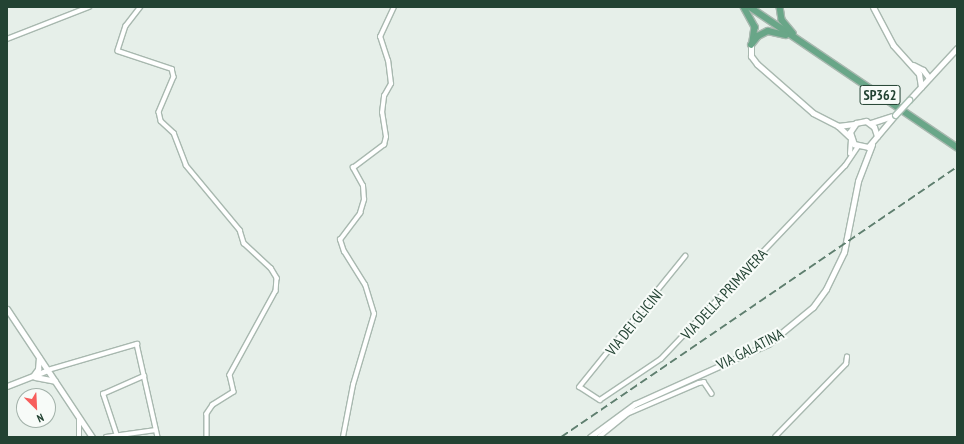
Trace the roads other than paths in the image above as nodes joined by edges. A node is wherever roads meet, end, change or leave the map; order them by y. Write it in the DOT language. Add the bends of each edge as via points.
graph roads {
  1 [pos="89,7"];
  2 [pos="141,7"];
  3 [pos="394,7"];
  4 [pos="744,7"];
  5 [pos="750,7"];
  6 [pos="780,7"];
  7 [pos="873,7"];
  8 [pos="7,39"];
  9 [pos="803,43"];
  10 [pos="751,45"];
  11 [pos="957,48"];
  12 [pos="939,67"];
  13 [pos="921,72"];
  14 [pos="929,78"];
  15 [pos="921,87"];
  16 [pos="895,115"];
  17 [pos="871,123"];
  18 [pos="854,124"];
  19 [pos="838,126"];
  20 [pos="877,136"];
  21 [pos="850,138"];
  22 [pos="872,145"];
  23 [pos="861,147"];
  24 [pos="957,147"];
  25 [pos="850,155"];
  26 [pos="864,163"];
  27 [pos="686,256"];
  28 [pos="7,309"];
  29 [pos="39,357"];
  30 [pos="847,357"];
  31 [pos="48,370"];
  32 [pos="144,376"];
  33 [pos="32,377"];
  34 [pos="56,382"];
  35 [pos="7,386"];
  36 [pos="580,387"];
  37 [pos="712,394"];
  38 [pos="79,418"];
  39 [pos="156,430"];
  40 [pos="117,436"];
  41 [pos="79,437"];
  42 [pos="92,437"];
  43 [pos="106,437"];
  44 [pos="158,437"];
  45 [pos="207,437"];
  46 [pos="343,437"];
  47 [pos="590,437"];
  48 [pos="599,437"];
  49 [pos="775,437"];
  1 -- 8 [label="street"];
  2 -- 45 [label="street" via="126,26 118,51 172,69 174,77 160,112 161,121 174,134 186,165 240,230 244,243 272,268 277,278 276,291 230,375 234,392 214,405 207,414 204,428"];
  3 -- 46 [label="street" via="380,37 388,61 391,84 384,96 382,113 386,137 384,145 353,168 363,186 364,200 360,213 340,240 344,252 365,285 374,314 353,385"];
  4 -- 10 [label="main road" via="755,26"];
  5 -- 9 [label="main road, SP362"];
  6 -- 9 [label="main road" via="782,20"];
  7 -- 13 [label="street" via="893,45"];
  9 -- 10 [label="main road" via="779,32 768,31 758,36"];
  9 -- 24 [label="main road, SP362"];
  10 -- 19 [label="street" via="751,56 756,64 813,113"];
  11 -- 12 [label="street"];
  12 -- 13 [label="street"];
  12 -- 14 [label="street"];
  13 -- 14 [label="street"];
  13 -- 15 [label="street"];
  14 -- 15 [label="street"];
  15 -- 16 [label="street, bridge"];
  16 -- 17 [label="street"];
  16 -- 20 [label="street"];
  17 -- 18 [label="street" via="863,121"];
  17 -- 20 [label="street"];
  18 -- 19 [label="street"];
  18 -- 21 [label="street, VIA DELLA PRIMAVERA"];
  19 -- 21 [label="street"];
  20 -- 22 [label="street"];
  21 -- 23 [label="street"];
  21 -- 25 [label="street, VIA DELLA PRIMAVERA"];
  22 -- 23 [label="street, VIA DELLA PRIMAVERA"];
  22 -- 26 [label="street, VIA GALATINA"];
  23 -- 25 [label="street, VIA DELLA PRIMAVERA"];
  23 -- 26 [label="street, VIA GALATINA"];
  25 -- 36 [label="street, VIA DELLA PRIMAVERA" via="845,166 661,359 600,400"];
  26 -- 47 [label="street, VIA GALATINA" via="844,252 826,289 799,321 768,344 635,404"];
  27 -- 36 [label="street, VIA DEI GLICINI"];
  28 -- 29 [label="street"];
  29 -- 31 [label="street"];
  29 -- 33 [label="street" via="38,369"];
  30 -- 49 [label="street" via="846,364"];
  31 -- 32 [label="street" via="137,344"];
  31 -- 33 [label="street"];
  31 -- 34 [label="street"];
  32 -- 39 [label="street"];
  32 -- 40 [label="street" via="103,394"];
  33 -- 34 [label="street"];
  33 -- 35 [label="street"];
  34 -- 38 [label="street"];
  37 -- 48 [label="street" via="704,382 699,383 626,414"];
  38 -- 41 [label="street"];
  38 -- 42 [label="street"];
  39 -- 40 [label="street"];
  39 -- 44 [label="street"];
  40 -- 43 [label="street"];
}
